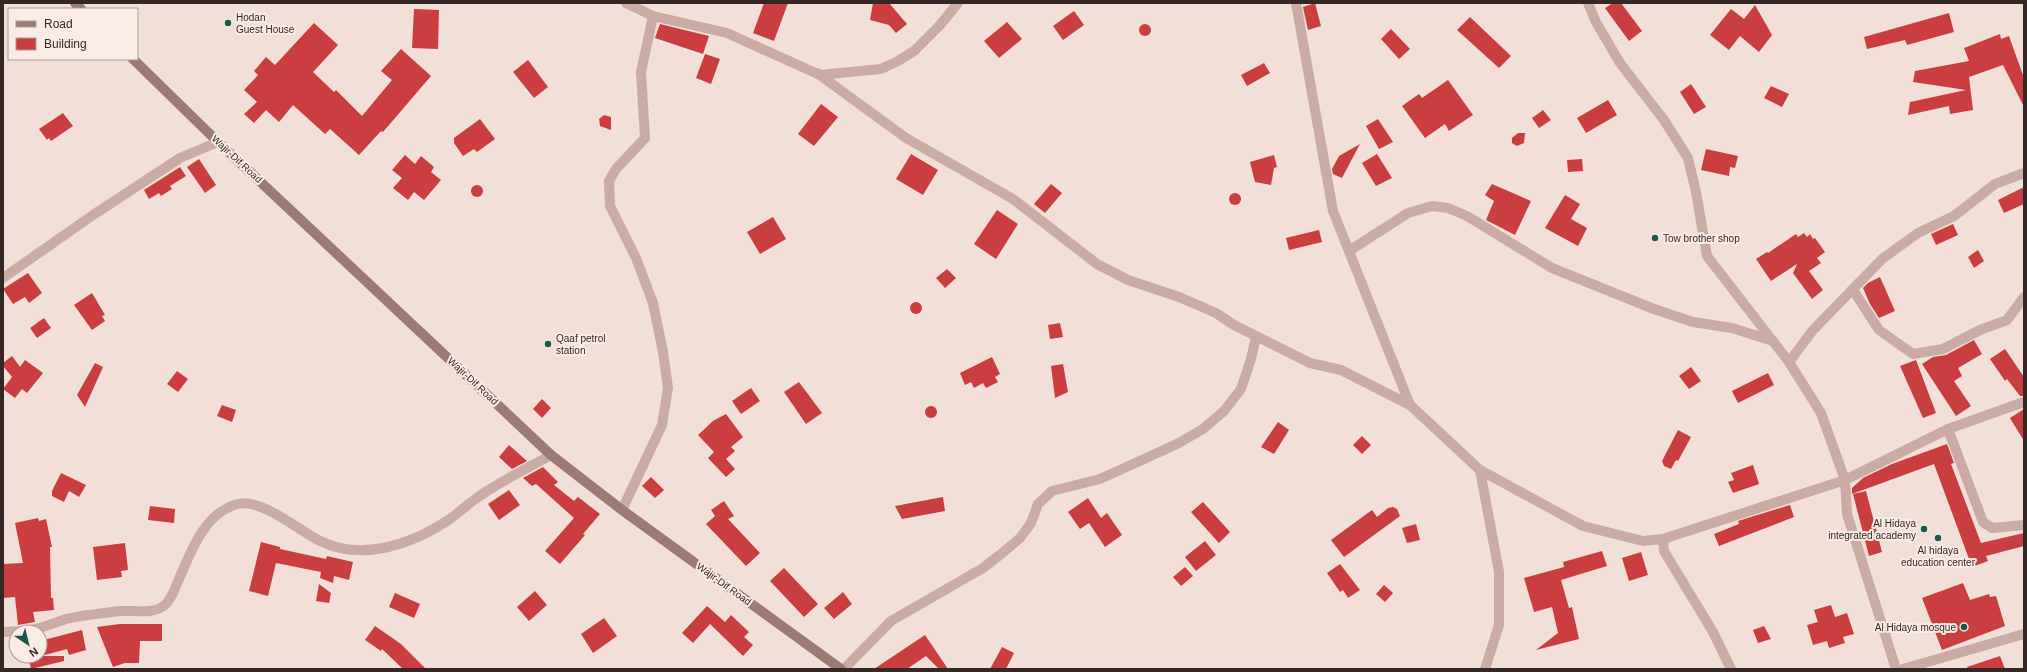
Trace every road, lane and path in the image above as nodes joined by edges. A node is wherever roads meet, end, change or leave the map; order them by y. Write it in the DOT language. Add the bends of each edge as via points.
graph roads {
  1 [pos="626,3"];
  2 [pos="958,3"];
  3 [pos="1296,3"];
  4 [pos="1588,3"];
  5 [pos="653,16"];
  6 [pos="134,60"];
  7 [pos="817,73"];
  8 [pos="218,142"];
  9 [pos="2024,173"];
  10 [pos="1349,251"];
  11 [pos="3,278"];
  12 [pos="1853,290"];
  13 [pos="2024,297"];
  14 [pos="1256,336"];
  15 [pos="1773,341"];
  16 [pos="1789,362"];
  17 [pos="2024,402"];
  18 [pos="1410,404"];
  19 [pos="1948,429"];
  20 [pos="551,455"];
  21 [pos="1480,470"];
  22 [pos="1845,480"];
  23 [pos="622,510"];
  24 [pos="2024,525"];
  25 [pos="1663,539"];
  26 [pos="3,632"];
  27 [pos="2024,634"];
  28 [pos="841,669"];
  29 [pos="844,669"];
  30 [pos="1485,669"];
  31 [pos="1731,669"];
  32 [pos="1896,669"];
  33 [pos="1903,669"];
  1 -- 5 [label="street"];
  2 -- 7 [label="street" via="914,51 898,61 881,69 852,73"];
  3 -- 10 [label="street" via="1333,211"];
  4 -- 15 [label="street" via="1620,64 1664,120 1688,158 1707,256"];
  5 -- 7 [label="street" via="727,32"];
  5 -- 23 [label="street" via="641,72 645,138 616,169 609,181 609,200 636,258 653,303 664,352 668,388 662,425"];
  6 -- 8 [label="main road, Wajir-Dif Road"];
  7 -- 14 [label="street" via="906,138 1013,199 1097,264 1128,280 1216,312"];
  8 -- 11 [label="street" via="180,158"];
  8 -- 20 [label="main road, Wajir-Dif Road"];
  9 -- 12 [label="street" via="1995,184 1954,216 1918,233 1882,259"];
  10 -- 15 [label="street" via="1408,213 1432,206 1448,208 1467,216 1552,268 1693,322 1732,328"];
  10 -- 18 [label="street"];
  12 -- 13 [label="street" via="1879,330 1913,354 1943,349 1980,330 2007,320"];
  12 -- 16 [label="street" via="1813,330"];
  14 -- 18 [label="street" via="1310,363 1341,370"];
  14 -- 29 [label="street" via="1241,389 1224,411 1203,429 1177,444 1100,479 1052,491 1038,504 1031,523 1020,538 983,568 892,621"];
  15 -- 16 [label="street"];
  16 -- 22 [label="street" via="1821,413"];
  17 -- 19 [label="street"];
  18 -- 21 [label="street"];
  19 -- 22 [label="street"];
  19 -- 24 [label="street" via="1983,522 1992,528"];
  20 -- 23 [label="main road, Wajir-Dif Road"];
  20 -- 26 [label="street" via="482,494 449,519 391,548 351,551 320,541 277,515 240,503 225,508 203,530 170,598 157,609 120,611 67,619 34,630"];
  21 -- 25 [label="street" via="1583,526 1643,541"];
  21 -- 30 [label="street" via="1499,572 1498,625"];
  22 -- 25 [label="street"];
  22 -- 32 [label="street" via="1847,514 1851,529"];
  23 -- 28 [label="main road, Wajir-Dif Road"];
  25 -- 31 [label="street" via="1664,551 1713,632"];
  27 -- 33 [label="street"];
}
